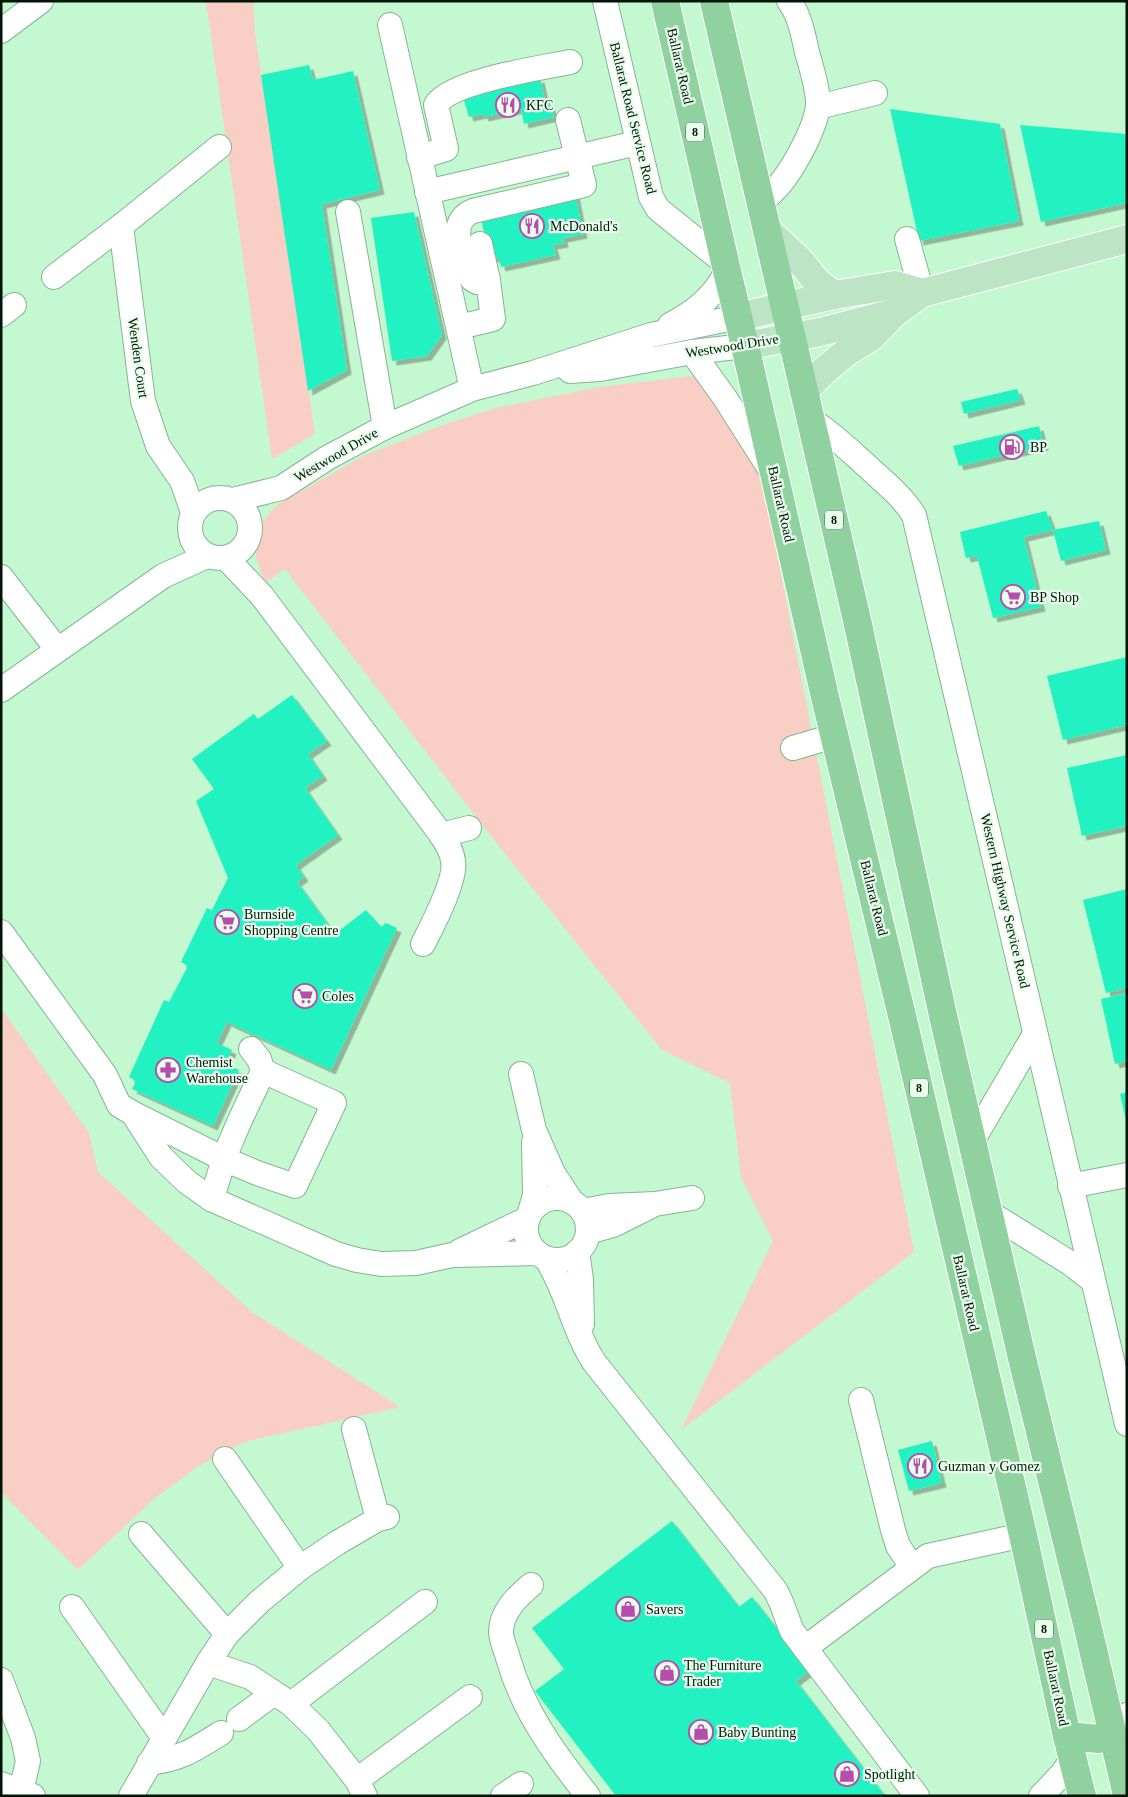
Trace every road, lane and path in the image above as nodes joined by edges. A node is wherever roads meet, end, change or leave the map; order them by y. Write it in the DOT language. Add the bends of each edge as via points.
graph roads {
  1 [pos="41,1"];
  2 [pos="605,1"];
  3 [pos="665,1"];
  4 [pos="714,1"];
  5 [pos="789,1"];
  6 [pos="390,25"];
  7 [pos="1,31"];
  8 [pos="570,62"];
  9 [pos="875,93"];
  10 [pos="818,107"];
  11 [pos="568,120"];
  12 [pos="638,143"];
  13 [pos="218,147"];
  14 [pos="419,157"];
  15 [pos="578,157"];
  16 [pos="427,192"];
  17 [pos="760,202"];
  18 [pos="348,212"];
  19 [pos="121,226"];
  20 [pos="767,230"];
  21 [pos="907,239"];
  22 [pos="1127,239"];
  23 [pos="480,244"];
  24 [pos="726,267"];
  25 [pos="54,278"];
  26 [pos="488,280"];
  27 [pos="922,293"];
  28 [pos="834,295"];
  29 [pos="785,305"];
  30 [pos="894,313"];
  31 [pos="738,317"];
  32 [pos="459,327"];
  33 [pos="651,335"];
  34 [pos="791,336"];
  35 [pos="745,346"];
  36 [pos="692,352"];
  37 [pos="533,373"];
  38 [pos="472,389"];
  39 [pos="804,390"];
  40 [pos="811,420"];
  41 [pos="385,426"];
  42 [pos="774,476"];
  43 [pos="281,488"];
  44 [pos="233,500"];
  45 [pos="198,515"];
  46 [pos="249,536"];
  47 [pos="217,557"];
  48 [pos="163,576"];
  49 [pos="1,577"];
  50 [pos="262,596"];
  51 [pos="57,649"];
  52 [pos="1,690"];
  53 [pos="834,736"];
  54 [pos="793,748"];
  55 [pos="469,828"];
  56 [pos="441,835"];
  57 [pos="1,932"];
  58 [pos="423,944"];
  59 [pos="1035,1034"];
  60 [pos="251,1048"];
  61 [pos="263,1071"];
  62 [pos="521,1074"];
  63 [pos="134,1114"];
  64 [pos="534,1130"];
  65 [pos="972,1140"];
  66 [pos="224,1159"];
  67 [pos="1127,1175"];
  68 [pos="1070,1186"];
  69 [pos="692,1198"];
  70 [pos="211,1199"];
  71 [pos="988,1212"];
  72 [pos="528,1216"];
  73 [pos="580,1224"];
  74 [pos="452,1255"];
  75 [pos="542,1256"];
  76 [pos="1092,1280"];
  77 [pos="582,1340"];
  78 [pos="1118,1348"];
  79 [pos="861,1400"];
  80 [pos="1127,1424"];
  81 [pos="354,1429"];
  82 [pos="225,1459"];
  83 [pos="141,1534"];
  84 [pos="1023,1534"];
  85 [pos="912,1567"];
  86 [pos="300,1568"];
  87 [pos="531,1585"];
  88 [pos="425,1602"];
  89 [pos="72,1607"];
  90 [pos="227,1634"];
  91 [pos="805,1648"];
  92 [pos="208,1662"];
  93 [pos="1,1680"];
  94 [pos="470,1697"];
  95 [pos="282,1699"];
  96 [pos="1119,1724"];
  97 [pos="164,1738"];
  98 [pos="1070,1747"];
  99 [pos="150,1763"];
  100 [pos="361,1788"];
  101 [pos="19,1792"];
  102 [pos="1120,1794"];
  103 [pos="131,1796"];
  104 [pos="588,1796"];
  105 [pos="917,1796"];
  106 [pos="1041,1796"];
  107 [pos="1082,1796"];
  1 -- 7 [label="street"];
  2 -- 12 [label="street, Ballarat Road Service Road"];
  3 -- 24 [label="highway, Ballarat Road / 8"];
  4 -- 17 [label="highway, 8"];
  5 -- 10 [label="street" via="801,26"];
  6 -- 14 [label="street"];
  8 -- 14 [label="street" via="498,77 443,96 436,105 446,149"];
  9 -- 10 [label="street"];
  10 -- 17 [label="street" via="810,132 789,170 780,184"];
  11 -- 15 [label="street"];
  12 -- 15 [label="street"];
  12 -- 24 [label="street, Ballarat Road Service Road" via="651,197 658,209"];
  13 -- 19 [label="street"];
  14 -- 16 [label="street"];
  15 -- 16 [label="street"];
  15 -- 26 [label="street" via="584,185 491,206 466,214 460,221 458,229 468,272 477,282"];
  16 -- 32 [label="street"];
  17 -- 20 [label="highway, 8"];
  18 -- 41 [label="street"];
  19 -- 25 [label="street"];
  19 -- 45 [label="street, Wenden Court" via="143,401 158,446 182,481"];
  20 -- 28 [label="main road" via="817,282"];
  20 -- 29 [label="highway, 8"];
  21 -- 27 [label="street"];
  22 -- 27 [label="main road, Westwood Drive"];
  23 -- 26 [label="street"];
  24 -- 31 [label="highway, Ballarat Road / 8"];
  24 -- 33 [label="street" via="712,296 681,319"];
  26 -- 32 [label="street" via="493,320"];
  27 -- 28 [label="main road, Westwood Drive" via="895,285"];
  27 -- 30 [label="main road, Westwood Drive"];
  28 -- 29 [label="main road, Westwood Drive"];
  29 -- 31 [label="main road, Westwood Drive"];
  29 -- 34 [label="highway, 8"];
  30 -- 34 [label="main road, Westwood Drive"];
  30 -- 39 [label="main road" via="871,337 837,360"];
  31 -- 33 [label="street, Westwood Drive"];
  31 -- 35 [label="highway, Ballarat Road / 8"];
  32 -- 38 [label="street"];
  33 -- 37 [label="street, Westwood Drive"];
  34 -- 35 [label="main road, Westwood Drive"];
  34 -- 39 [label="highway, 8"];
  35 -- 36 [label="street, Westwood Drive"];
  35 -- 42 [label="highway, Ballarat Road / 8"];
  36 -- 37 [label="street, Westwood Drive" via="600,369"];
  36 -- 42 [label="street" via="726,398"];
  37 -- 38 [label="street, Westwood Drive"];
  38 -- 41 [label="street, Westwood Drive"];
  39 -- 40 [label="highway, 8"];
  40 -- 59 [label="street, Western Highway Service Road" via="896,492 914,515"];
  40 -- 65 [label="highway, 8"];
  41 -- 43 [label="street, Westwood Drive"];
  42 -- 53 [label="highway, Ballarat Road / 8"];
  43 -- 44 [label="street, Westwood Drive"];
  43 -- 46 [label="street, Westwood Drive"];
  44 -- 45 [label="street" via="220,497"];
  44 -- 46 [label="street" via="248,514"];
  45 -- 47 [label="street" via="199,550"];
  45 -- 48 [label="street"];
  46 -- 47 [label="street" via="241,550"];
  46 -- 50 [label="street"];
  47 -- 48 [label="street"];
  47 -- 50 [label="street"];
  48 -- 51 [label="street"];
  49 -- 51 [label="street"];
  50 -- 56 [label="street"];
  51 -- 52 [label="street"];
  53 -- 54 [label="street"];
  53 -- 84 [label="highway, Ballarat Road / 8"];
  55 -- 56 [label="street"];
  56 -- 58 [label="street" via="451,852 453,872"];
  57 -- 63 [label="street" via="105,1075 119,1104"];
  59 -- 65 [label="street"];
  59 -- 68 [label="street, Western Highway Service Road"];
  60 -- 61 [label="street"];
  61 -- 66 [label="street"];
  61 -- 66 [label="street" via="334,1103 300,1188"];
  62 -- 64 [label="street"];
  63 -- 66 [label="street"];
  63 -- 70 [label="street" via="161,1158"];
  64 -- 72 [label="street" via="535,1195"];
  64 -- 73 [label="street"];
  65 -- 71 [label="highway, 8"];
  66 -- 70 [label="street"];
  67 -- 68 [label="street"];
  68 -- 76 [label="street, Western Highway Service Road"];
  69 -- 73 [label="street" via="609,1206"];
  70 -- 74 [label="street" via="336,1254 357,1260 381,1264 416,1263"];
  71 -- 76 [label="street"];
  71 -- 96 [label="highway, 8"];
  72 -- 73 [label="street" via="540,1202 563,1198"];
  72 -- 74 [label="street"];
  72 -- 75 [label="street" via="527,1238"];
  73 -- 75 [label="street" via="563,1260"];
  73 -- 77 [label="street"];
  74 -- 75 [label="street"];
  75 -- 77 [label="street" via="555,1271"];
  76 -- 78 [label="street, Western Highway Service Road"];
  77 -- 91 [label="street" via="594,1362 774,1590 792,1631"];
  78 -- 80 [label="street, Western Highway Service Road"];
  79 -- 85 [label="street" via="893,1530 898,1546"];
  81 -- 86 [label="street" via="382,1518 337,1542"];
  82 -- 86 [label="street"];
  83 -- 90 [label="street"];
  84 -- 85 [label="street" via="937,1553"];
  84 -- 98 [label="highway, Ballarat Road / 8"];
  85 -- 91 [label="street"];
  86 -- 90 [label="street"];
  87 -- 104 [label="street" via="507,1611 501,1632 515,1681 534,1721"];
  88 -- 95 [label="street"];
  89 -- 97 [label="street"];
  90 -- 92 [label="street"];
  91 -- 105 [label="street"];
  92 -- 95 [label="street" via="250,1677"];
  92 -- 97 [label="street"];
  93 -- 101 [label="street" via="24,1738 28,1761"];
  94 -- 100 [label="street"];
  95 -- 99 [label="street" via="230,1726 187,1754 169,1761"];
  95 -- 100 [label="street" via="318,1730"];
  96 -- 98 [label="highway" via="1098,1739"];
  96 -- 102 [label="highway, 8"];
  97 -- 99 [label="street"];
  98 -- 106 [label="street" via="1062,1774"];
  98 -- 107 [label="highway, Ballarat Road / 8"];
  99 -- 103 [label="street"];
}
